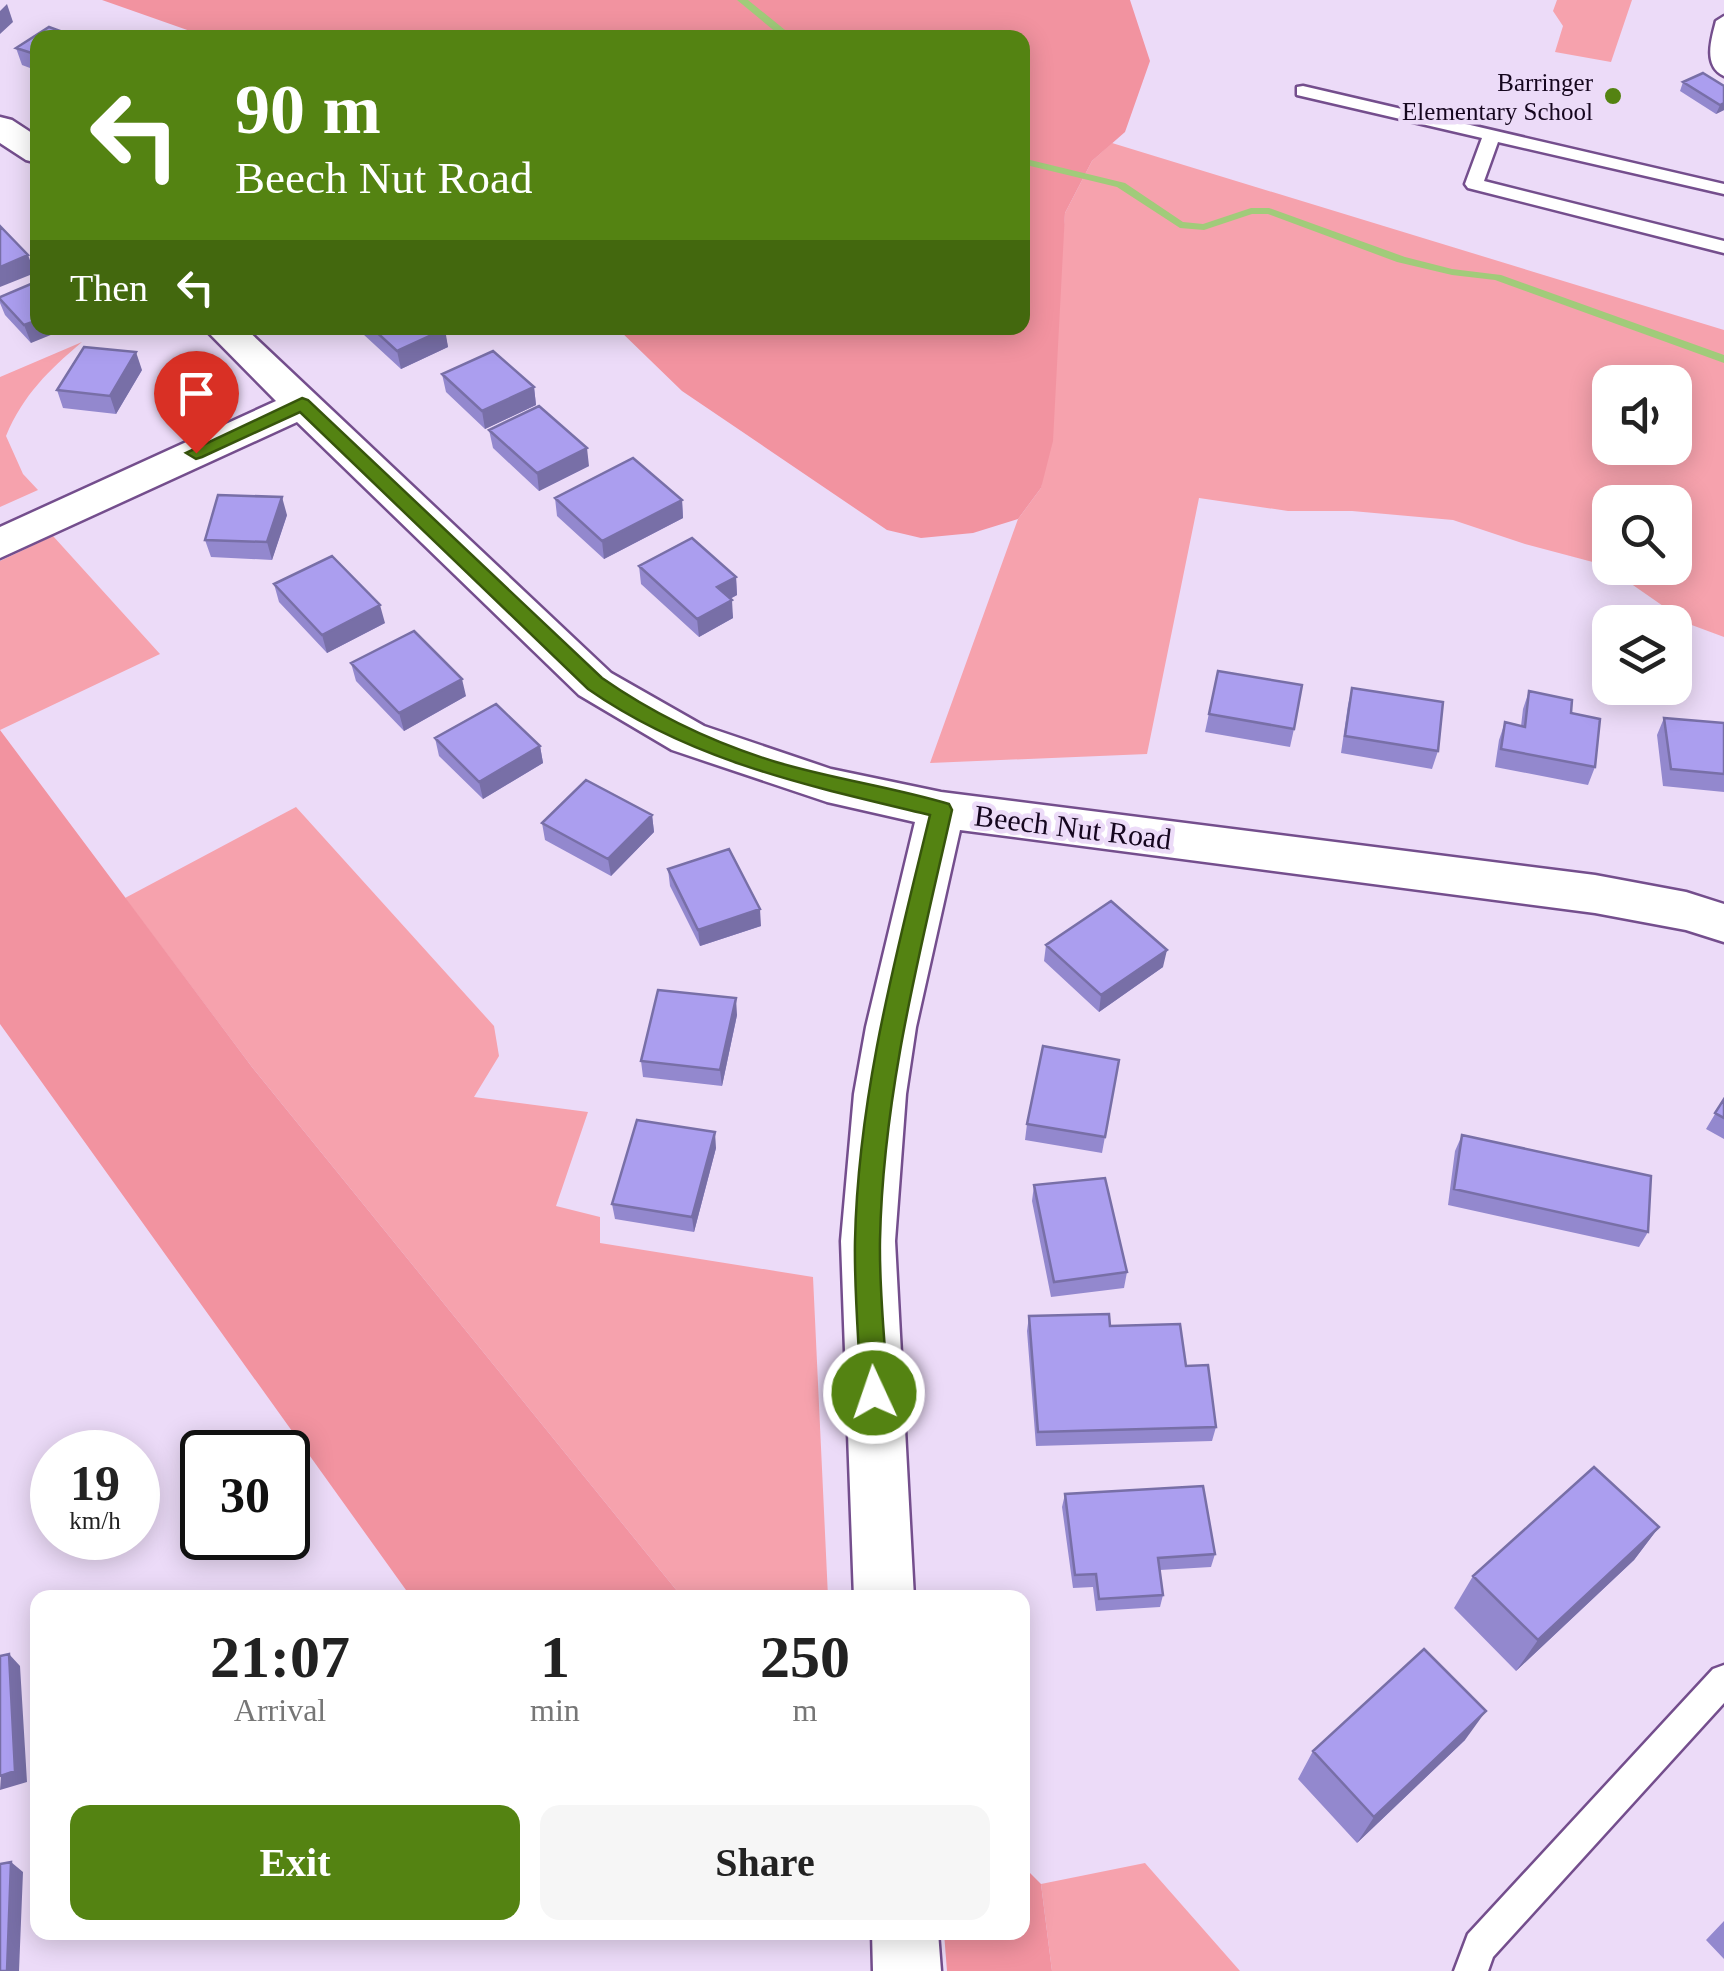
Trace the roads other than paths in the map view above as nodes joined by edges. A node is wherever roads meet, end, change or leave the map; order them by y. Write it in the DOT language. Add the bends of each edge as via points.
graph roads {
  1 [pos="1724,21"];
  2 [pos="1724,71"];
  3 [pos="1302,91"];
  4 [pos="0,127"];
  5 [pos="1492,135"];
  6 [pos="30,148"];
  7 [pos="1724,189"];
  8 [pos="1724,246"];
  9 [pos="230,335"];
  10 [pos="302,404"];
  11 [pos="0,544"];
  12 [pos="942,810"];
  13 [pos="1724,923"];
  14 [pos="884,1590"];
  15 [pos="1724,1680"];
  16 [pos="906,1940"];
  17 [pos="908,1971"];
  18 [pos="1471,1971"];
  1 -- 2 [label="lane" via="1717,52"];
  3 -- 5 [label="lane"];
  4 -- 6 [label="street"];
  5 -- 7 [label="lane"];
  5 -- 8 [label="lane" via="1474,184"];
  9 -- 10 [label="street, Beech Nut Road"];
  10 -- 11 [label="street"];
  10 -- 12 [label="street, Beech Nut Road" via="595,684 624,704 688,738 772,769"];
  12 -- 13 [label="street, Beech Nut Road" via="1596,894"];
  12 -- 14 [label="street" via="891,1027 868,1240"];
  15 -- 18 [label="lane" via="1480,1946"];
  16 -- 17 [label="street"];
}
